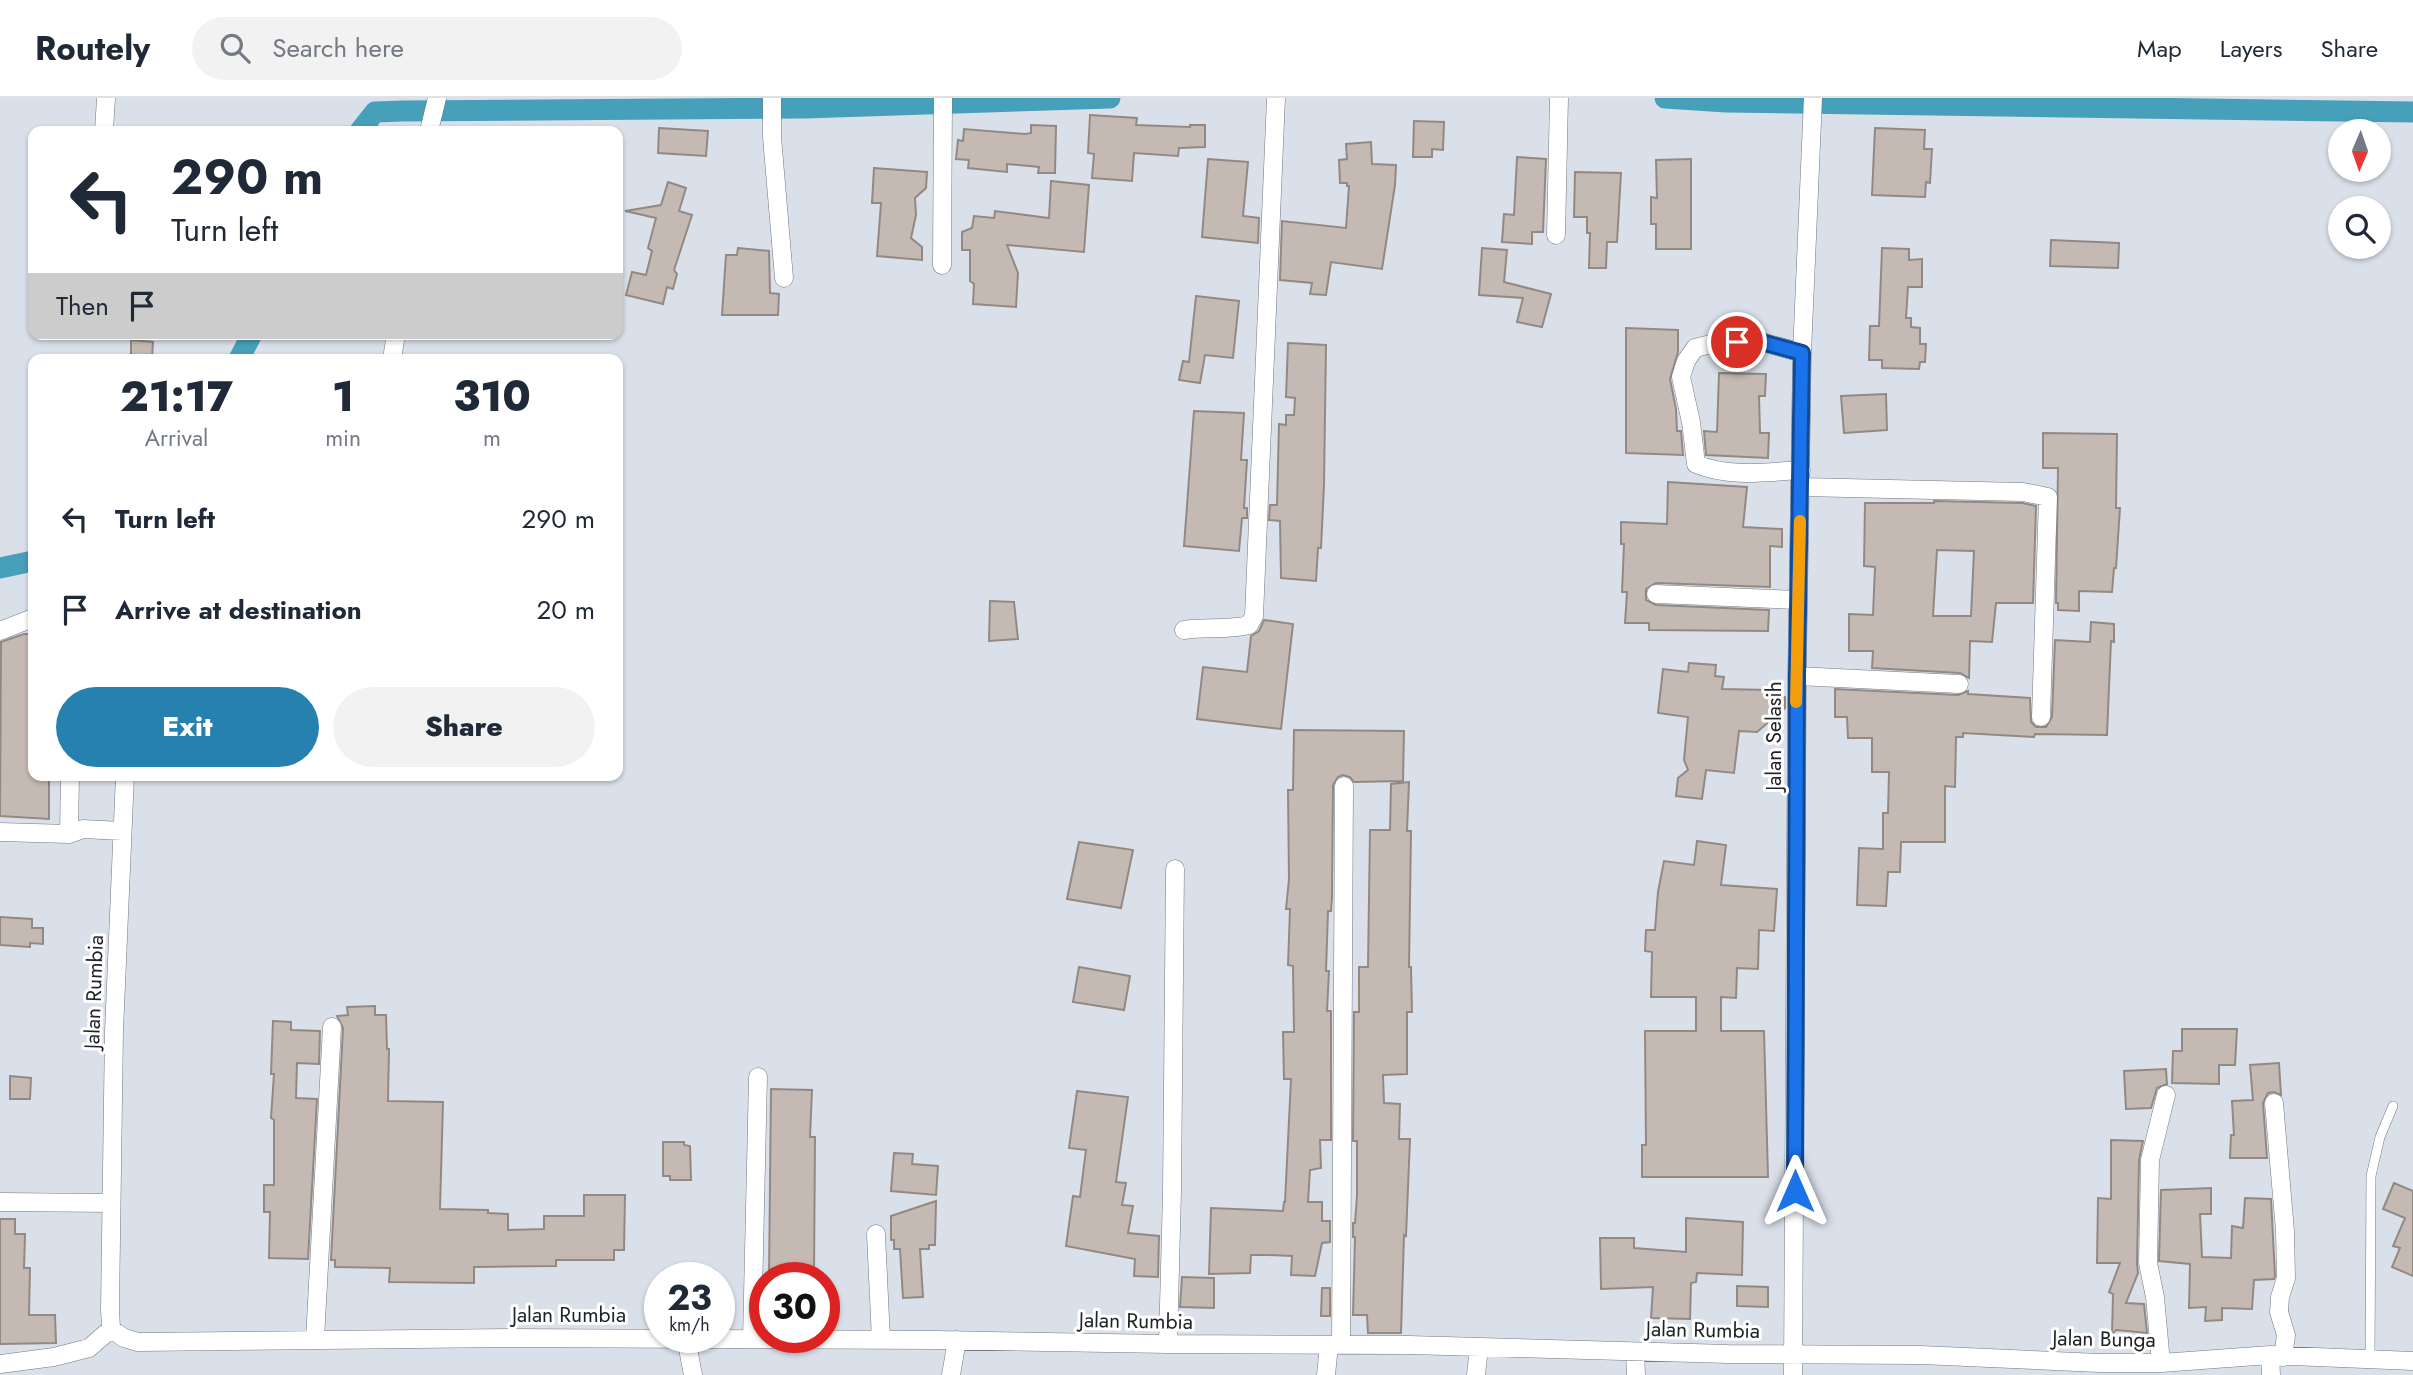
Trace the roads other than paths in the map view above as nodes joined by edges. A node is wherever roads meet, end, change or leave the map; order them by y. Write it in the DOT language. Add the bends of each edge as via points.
graph roads {
  1 [pos="106,98"];
  2 [pos="438,98"];
  3 [pos="772,98"];
  4 [pos="943,98"];
  5 [pos="1813,98"];
  6 [pos="1275,106"];
  7 [pos="1559,106"];
  8 [pos="104,126"];
  9 [pos="430,126"];
  10 [pos="1556,235"];
  11 [pos="942,265"];
  12 [pos="784,278"];
  13 [pos="1802,353"];
  14 [pos="1801,479"];
  15 [pos="1656,594"];
  16 [pos="1798,600"];
  17 [pos="28,620"];
  18 [pos="1184,630"];
  19 [pos="0,631"];
  20 [pos="1797,676"];
  21 [pos="1959,684"];
  22 [pos="2041,718"];
  23 [pos="70,781"];
  24 [pos="125,781"];
  25 [pos="1344,786"];
  26 [pos="122,831"];
  27 [pos="0,832"];
  28 [pos="69,834"];
  29 [pos="1175,869"];
  30 [pos="332,1027"];
  31 [pos="758,1077"];
  32 [pos="2166,1095"];
  33 [pos="2274,1103"];
  34 [pos="2393,1106"];
  35 [pos="0,1202"];
  36 [pos="111,1203"];
  37 [pos="876,1234"];
  38 [pos="754,1262"];
  39 [pos="111,1329"];
  40 [pos="644,1338"];
  41 [pos="315,1339"];
  42 [pos="840,1340"];
  43 [pos="881,1340"];
  44 [pos="957,1340"];
  45 [pos="1168,1344"];
  46 [pos="1335,1345"];
  47 [pos="1479,1347"];
  48 [pos="1635,1352"];
  49 [pos="689,1353"];
  50 [pos="1794,1354"];
  51 [pos="2277,1356"];
  52 [pos="2370,1360"];
  53 [pos="2413,1361"];
  54 [pos="2161,1363"];
  55 [pos="0,1364"];
  56 [pos="2099,1369"];
  57 [pos="2142,1369"];
  58 [pos="693,1375"];
  59 [pos="951,1375"];
  60 [pos="1326,1375"];
  61 [pos="1476,1375"];
  62 [pos="1636,1375"];
  63 [pos="1793,1375"];
  64 [pos="2271,1375"];
  1 -- 8 [label="street"];
  2 -- 9 [label="street"];
  3 -- 12 [label="street"];
  4 -- 11 [label="street"];
  5 -- 13 [label="street, Jalan Selasih"];
  6 -- 18 [label="street" via="1254,616 1249,625 1234,629"];
  7 -- 10 [label="street"];
  13 -- 14 [label="street, Jalan Selasih"];
  13 -- 14 [label="street" via="1758,341 1715,343 1695,348 1681,377 1696,464 1713,471"];
  14 -- 16 [label="street, Jalan Selasih"];
  14 -- 22 [label="street" via="2048,497"];
  15 -- 16 [label="street"];
  16 -- 20 [label="street, Jalan Selasih"];
  17 -- 19 [label="street"];
  20 -- 21 [label="street"];
  20 -- 50 [label="street, Jalan Selasih"];
  23 -- 28 [label="street"];
  24 -- 26 [label="street, Jalan Rumbia"];
  25 -- 46 [label="street"];
  26 -- 28 [label="street" via="83,829"];
  26 -- 36 [label="street, Jalan Rumbia"];
  27 -- 28 [label="street"];
  29 -- 45 [label="street"];
  30 -- 41 [label="street"];
  31 -- 38 [label="street"];
  32 -- 54 [label="street" via="2150,1160 2148,1251"];
  33 -- 51 [label="street" via="2286,1278 2279,1312 2286,1335"];
  34 -- 52 [label="lane" via="2371,1176"];
  35 -- 36 [label="street"];
  36 -- 39 [label="street, Jalan Rumbia"];
  37 -- 43 [label="street"];
  39 -- 41 [label="street, Jalan Rumbia" via="138,1342"];
  39 -- 55 [label="street" via="89,1348"];
  40 -- 41 [label="street, Jalan Rumbia"];
  42 -- 43 [label="street, Jalan Rumbia"];
  43 -- 44 [label="street, Jalan Rumbia"];
  44 -- 45 [label="street, Jalan Rumbia"];
  44 -- 59 [label="street"];
  45 -- 46 [label="street, Jalan Rumbia"];
  46 -- 47 [label="street, Jalan Rumbia"];
  46 -- 60 [label="street"];
  47 -- 48 [label="street, Jalan Rumbia"];
  47 -- 61 [label="street"];
  48 -- 50 [label="street, Jalan Rumbia"];
  48 -- 62 [label="street"];
  49 -- 58 [label="street"];
  50 -- 56 [label="street, Jalan Bunga" via="1921,1355"];
  50 -- 63 [label="street, Jalan Selasih"];
  51 -- 52 [label="street, Jalan Bunga"];
  51 -- 54 [label="street, Jalan Bunga"];
  51 -- 64 [label="street"];
  52 -- 53 [label="street, Jalan Bunga"];
  54 -- 57 [label="street, Jalan Bunga"];
  56 -- 57 [label="street, Jalan Bunga"];
}
